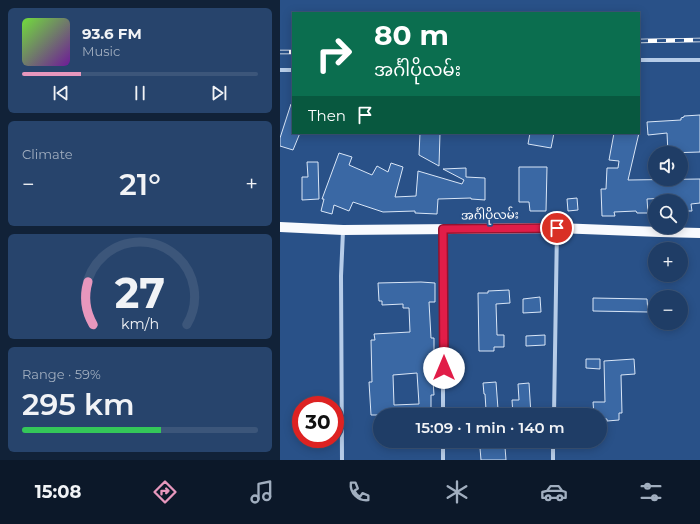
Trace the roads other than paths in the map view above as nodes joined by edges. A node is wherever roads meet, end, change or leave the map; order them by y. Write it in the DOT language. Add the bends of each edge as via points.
graph roads {
  1 [pos="640,60"];
  2 [pos="700,60"];
  3 [pos="280,70"];
  4 [pos="292,70"];
  5 [pos="280,227"];
  6 [pos="557,228"];
  7 [pos="443,229"];
  8 [pos="343,230"];
  9 [pos="700,233"];
  10 [pos="443,408"];
  11 [pos="554,408"];
  12 [pos="443,448"];
  13 [pos="553,448"];
  14 [pos="342,460"];
  15 [pos="443,460"];
  16 [pos="553,460"];
  1 -- 2 [label="street"];
  3 -- 4 [label="street"];
  5 -- 8 [label="main road, အင်္ဂါပိုလမ်း"];
  6 -- 7 [label="main road, အင်္ဂါပိုလမ်း"];
  6 -- 9 [label="main road, အင်္ဂါပိုလမ်း"];
  6 -- 11 [label="street"];
  7 -- 8 [label="main road, အင်္ဂါပိုလမ်း"];
  7 -- 10 [label="street"];
  8 -- 14 [label="street"];
  12 -- 15 [label="street"];
  13 -- 16 [label="street"];
}
